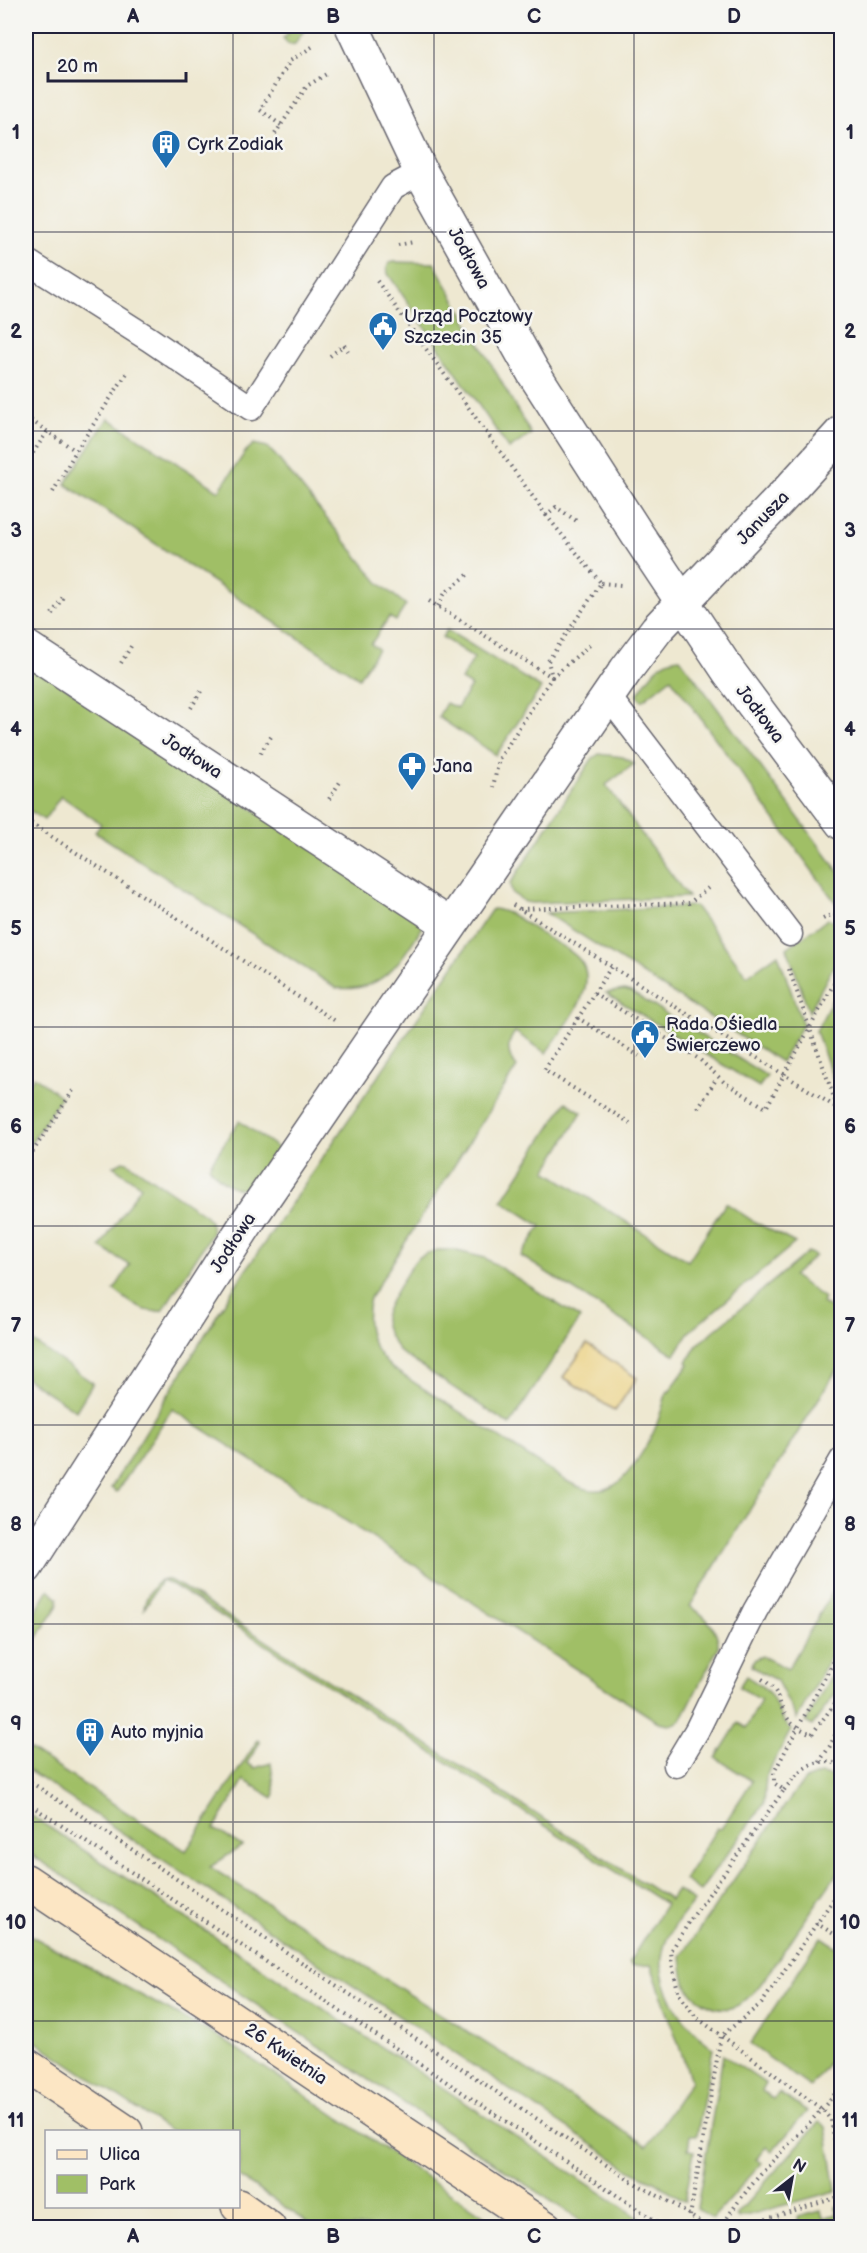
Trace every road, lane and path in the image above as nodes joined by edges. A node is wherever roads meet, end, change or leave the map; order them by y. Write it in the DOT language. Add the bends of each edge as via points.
graph roads {
  1 [pos="352,26"];
  2 [pos="319,43"];
  3 [pos="333,70"];
  4 [pos="281,125"];
  5 [pos="275,134"];
  6 [pos="421,172"];
  7 [pos="417,242"];
  8 [pos="354,249"];
  9 [pos="26,261"];
  10 [pos="369,271"];
  11 [pos="149,339"];
  12 [pos="337,351"];
  13 [pos="348,351"];
  14 [pos="26,417"];
  15 [pos="47,432"];
  16 [pos="842,432"];
  17 [pos="76,451"];
  18 [pos="33,453"];
  19 [pos="53,492"];
  20 [pos="546,515"];
  21 [pos="582,524"];
  22 [pos="470,573"];
  23 [pos="601,583"];
  24 [pos="616,584"];
  25 [pos="429,601"];
  26 [pos="682,602"];
  27 [pos="438,606"];
  28 [pos="26,646"];
  29 [pos="552,677"];
  30 [pos="608,696"];
  31 [pos="342,779"];
  32 [pos="488,795"];
  33 [pos="327,803"];
  34 [pos="26,820"];
  35 [pos="842,823"];
  36 [pos="737,866"];
  37 [pos="479,883"];
  38 [pos="520,909"];
  39 [pos="842,916"];
  40 [pos="450,925"];
  41 [pos="789,934"];
  42 [pos="611,967"];
  43 [pos="842,969"];
  44 [pos="594,993"];
  45 [pos="578,1018"];
  46 [pos="809,1027"];
  47 [pos="370,1043"];
  48 [pos="639,1056"];
  49 [pos="784,1075"];
  50 [pos="717,1078"];
  51 [pos="74,1089"];
  52 [pos="698,1108"];
  53 [pos="840,1110"];
  54 [pos="630,1123"];
  55 [pos="26,1162"];
  56 [pos="842,1460"];
  57 [pos="26,1567"];
  58 [pos="842,1646"];
  59 [pos="768,1683"];
  60 [pos="842,1694"];
  61 [pos="842,1720"];
  62 [pos="798,1728"];
  63 [pos="819,1762"];
  64 [pos="676,1764"];
  65 [pos="842,1765"];
  66 [pos="26,1779"];
  67 [pos="784,1790"];
  68 [pos="26,1802"];
  69 [pos="26,1881"];
  70 [pos="842,1887"];
  71 [pos="816,1923"];
  72 [pos="842,1939"];
  73 [pos="721,2036"];
  74 [pos="26,2065"];
  75 [pos="842,2085"];
  76 [pos="823,2110"];
  77 [pos="123,2130"];
  78 [pos="842,2181"];
  79 [pos="842,2196"];
  80 [pos="240,2207"];
  81 [pos="690,2216"];
  82 [pos="270,2228"];
  83 [pos="546,2228"];
  84 [pos="666,2228"];
  85 [pos="708,2228"];
  86 [pos="721,2228"];
  87 [pos="737,2228"];
  1 -- 6 [label="street, Jodłowa"];
  2 -- 4 [label="path" via="290,61 260,110"];
  3 -- 4 [label="path" via="306,86"];
  4 -- 5 [label="path"];
  6 -- 8 [label="lane" via="393,187"];
  6 -- 26 [label="street, Jodłowa" via="533,372"];
  7 -- 10 [label="path" via="391,246"];
  8 -- 10 [label="path"];
  8 -- 11 [label="lane" via="251,408"];
  9 -- 11 [label="lane"];
  10 -- 20 [label="path"];
  11 -- 17 [label="path"];
  12 -- 13 [label="path" via="344,345"];
  14 -- 15 [label="path"];
  15 -- 17 [label="path"];
  15 -- 18 [label="path"];
  16 -- 26 [label="street, Janusza"];
  17 -- 19 [label="path"];
  20 -- 21 [label="path" via="556,507"];
  20 -- 23 [label="path"];
  22 -- 27 [label="path" via="446,593"];
  23 -- 24 [label="path"];
  23 -- 29 [label="path" via="548,661"];
  25 -- 27 [label="path"];
  26 -- 30 [label="street, Jodłowa"];
  26 -- 35 [label="street, Jodłowa"];
  27 -- 29 [label="path"];
  28 -- 40 [label="street, Jodłowa"];
  29 -- 32 [label="path" via="499,759 495,785"];
  30 -- 36 [label="lane"];
  30 -- 37 [label="street, Jodłowa"];
  31 -- 33 [label="path"];
  34 -- 47 [label="path"];
  36 -- 38 [label="path" via="689,903"];
  36 -- 41 [label="lane"];
  37 -- 38 [label="path"];
  37 -- 40 [label="street, Jodłowa"];
  38 -- 42 [label="path"];
  39 -- 41 [label="path" via="833,914"];
  40 -- 47 [label="street, Jodłowa"];
  41 -- 46 [label="path" via="783,951"];
  42 -- 44 [label="path"];
  42 -- 49 [label="path"];
  43 -- 46 [label="path"];
  44 -- 45 [label="path"];
  44 -- 50 [label="path" via="699,1059"];
  45 -- 48 [label="path"];
  45 -- 54 [label="path" via="544,1070"];
  46 -- 49 [label="path"];
  46 -- 53 [label="path"];
  47 -- 57 [label="street, Jodłowa" via="250,1218"];
  49 -- 50 [label="path" via="766,1108"];
  49 -- 53 [label="path"];
  50 -- 52 [label="path"];
  51 -- 55 [label="path"];
  56 -- 64 [label="lane" via="756,1611"];
  58 -- 62 [label="path"];
  59 -- 62 [label="path" via="779,1695 787,1718"];
  60 -- 62 [label="path" via="812,1734"];
  61 -- 63 [label="path"];
  62 -- 67 [label="path" via="774,1772 774,1783"];
  63 -- 65 [label="path"];
  63 -- 67 [label="path" via="800,1770"];
  66 -- 81 [label="path" via="629,2180"];
  67 -- 73 [label="path" via="671,1951 679,1994 696,2017"];
  68 -- 84 [label="path"];
  69 -- 83 [label="street, 26 Kwietnia"];
  70 -- 71 [label="path"];
  71 -- 72 [label="path"];
  71 -- 73 [label="path" via="762,2003"];
  73 -- 76 [label="path"];
  73 -- 81 [label="path"];
  74 -- 77 [label="street"];
  75 -- 76 [label="path"];
  76 -- 78 [label="path" via="831,2120"];
  76 -- 86 [label="path" via="776,2158"];
  79 -- 87 [label="path"];
  80 -- 82 [label="street"];
  81 -- 85 [label="path"];
}
